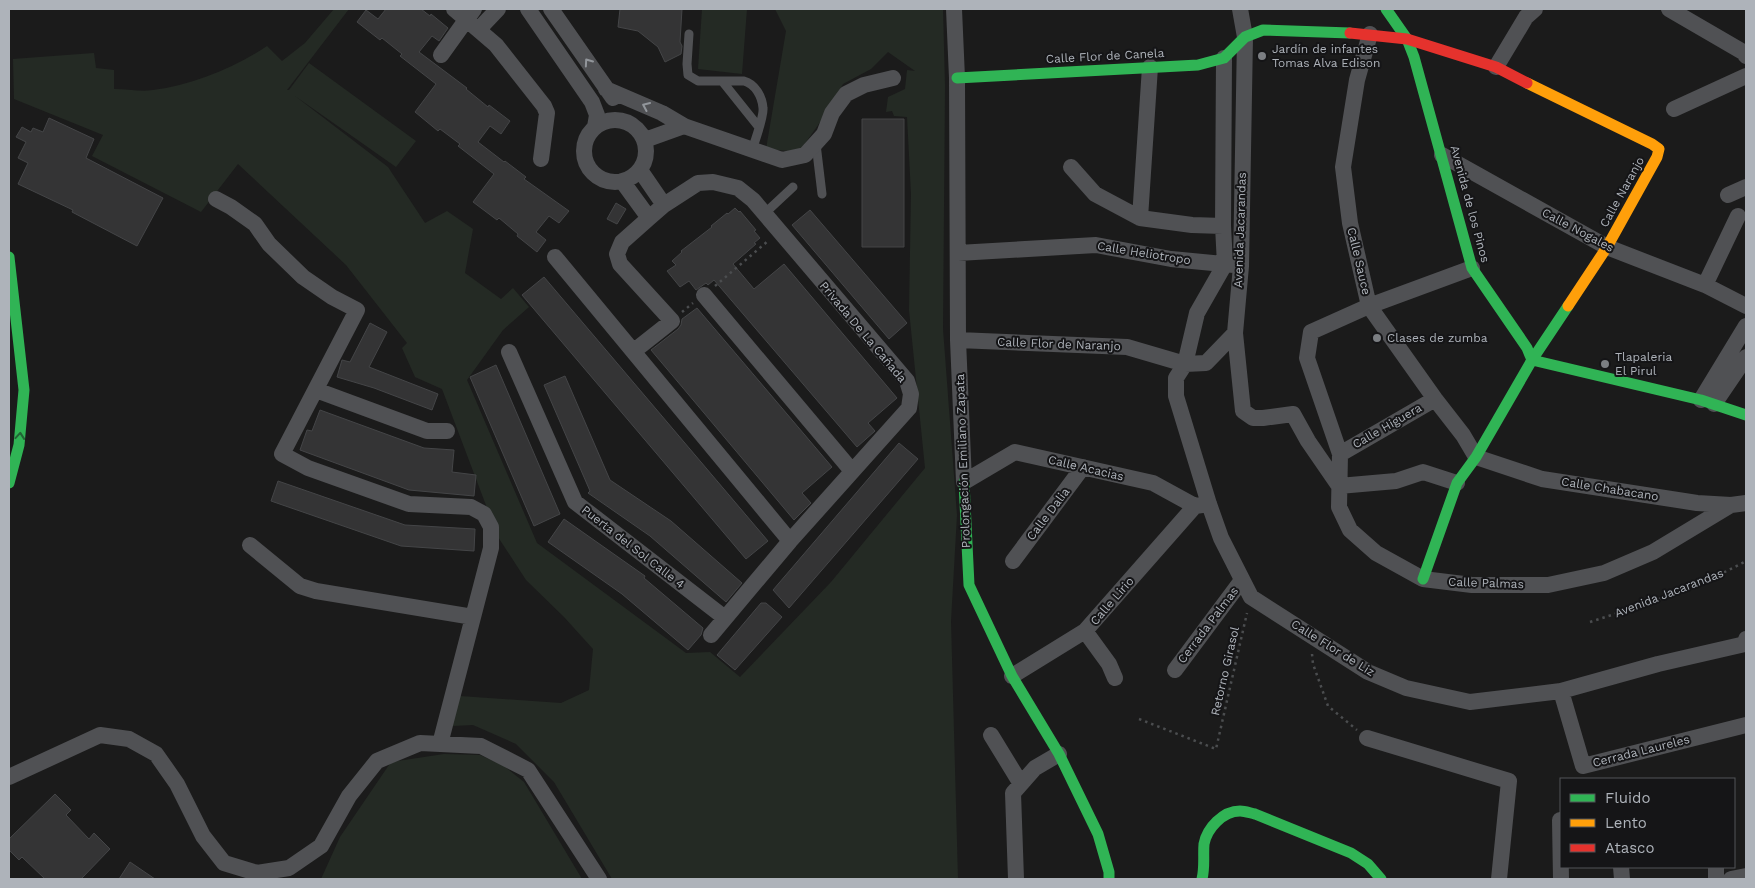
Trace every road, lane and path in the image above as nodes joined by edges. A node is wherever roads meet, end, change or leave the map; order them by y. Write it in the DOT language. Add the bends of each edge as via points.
graph roads {
  1 [pos="498,9"];
  2 [pos="528,9"];
  3 [pos="551,9"];
  4 [pos="954,9"];
  5 [pos="1240,9"];
  6 [pos="1386,9"];
  7 [pos="1535,9"];
  8 [pos="1669,9"];
  9 [pos="468,16"];
  10 [pos="689,34"];
  11 [pos="1370,34"];
  12 [pos="1245,37"];
  13 [pos="1407,39"];
  14 [pos="440,55"];
  15 [pos="1746,56"];
  16 [pos="1224,58"];
  17 [pos="1496,67"];
  18 [pos="1150,68"];
  19 [pos="1746,76"];
  20 [pos="893,78"];
  21 [pos="957,78"];
  22 [pos="722,81"];
  23 [pos="606,89"];
  24 [pos="1674,109"];
  25 [pos="684,126"];
  26 [pos="758,126"];
  27 [pos="595,128"];
  28 [pos="641,135"];
  29 [pos="816,143"];
  30 [pos="752,150"];
  31 [pos="1442,155"];
  32 [pos="541,159"];
  33 [pos="1071,168"];
  34 [pos="640,170"];
  35 [pos="622,181"];
  36 [pos="793,187"];
  37 [pos="1746,187"];
  38 [pos="822,194"];
  39 [pos="1728,195"];
  40 [pos="216,199"];
  41 [pos="664,205"];
  42 [pos="764,214"];
  43 [pos="1738,216"];
  44 [pos="649,218"];
  45 [pos="1140,218"];
  46 [pos="1223,226"];
  47 [pos="779,232"];
  48 [pos="1607,247"];
  49 [pos="958,253"];
  50 [pos="9,257"];
  51 [pos="556,257"];
  52 [pos="1233,265"];
  53 [pos="1472,268"];
  54 [pos="1705,285"];
  55 [pos="704,295"];
  56 [pos="1369,306"];
  57 [pos="1746,306"];
  58 [pos="672,320"];
  59 [pos="1746,326"];
  60 [pos="1235,333"];
  61 [pos="958,340"];
  62 [pos="634,351"];
  63 [pos="509,352"];
  64 [pos="1746,357"];
  65 [pos="1532,360"];
  66 [pos="1185,364"];
  67 [pos="316,390"];
  68 [pos="1435,399"];
  69 [pos="1708,402"];
  70 [pos="1746,415"];
  71 [pos="1252,418"];
  72 [pos="447,430"];
  73 [pos="1340,454"];
  74 [pos="1476,457"];
  75 [pos="1083,467"];
  76 [pos="852,471"];
  77 [pos="964,482"];
  78 [pos="9,483"];
  79 [pos="1457,483"];
  80 [pos="1339,486"];
  81 [pos="1739,504"];
  82 [pos="1202,505"];
  83 [pos="790,541"];
  84 [pos="250,545"];
  85 [pos="1013,561"];
  86 [pos="1746,561"];
  87 [pos="1422,579"];
  88 [pos="1242,580"];
  89 [pos="1251,597"];
  90 [pos="473,617"];
  91 [pos="725,618"];
  92 [pos="1590,622"];
  93 [pos="1085,631"];
  94 [pos="711,635"];
  95 [pos="1310,635"];
  96 [pos="1746,643"];
  97 [pos="1175,670"];
  98 [pos="1012,676"];
  99 [pos="1116,678"];
  100 [pos="1561,691"];
  101 [pos="1139,719"];
  102 [pos="1746,725"];
  103 [pos="992,735"];
  104 [pos="1367,738"];
  105 [pos="440,744"];
  106 [pos="1059,754"];
  107 [pos="9,777"];
  108 [pos="1021,784"];
  109 [pos="1560,820"];
  110 [pos="1746,876"];
  111 [pos="599,879"];
  112 [pos="1016,879"];
  113 [pos="1109,879"];
  114 [pos="1202,879"];
  115 [pos="1381,879"];
  116 [pos="1499,879"];
  117 [pos="1560,879"];
  118 [pos="1731,879"];
  1 -- 9 [label="street"];
  2 -- 27 [label="street" via="592,102 597,115"];
  23 -- 3 [label="street, one-way"];
  4 -- 21 [label="street, Prolongación Emiliano Zapata"];
  5 -- 12 [label="street, Avenida Jacarandas"];
  6 -- 13 [label="street, Avenida de los Pinos"];
  7 -- 17 [label="street" via="1526,17"];
  8 -- 15 [label="street"];
  9 -- 14 [label="street"];
  9 -- 32 [label="street" via="496,45 547,113"];
  10 -- 22 [label="lane" via="688,75 698,81"];
  11 -- 12 [label="street, Calle Naranjo" via="1284,29 1263,30"];
  11 -- 13 [label="street, Calle Naranjo"];
  11 -- 56 [label="street, Calle Sauce" via="1357,80 1343,167 1350,223"];
  12 -- 16 [label="street, Calle Flor de Canela"];
  12 -- 52 [label="street, Avenida Jacarandas"];
  13 -- 17 [label="street, Calle Naranjo"];
  13 -- 31 [label="street, Avenida de los Pinos"];
  16 -- 18 [label="street, Calle Flor de Canela" via="1198,65"];
  16 -- 46 [label="street, Avenida Jacarandas"];
  17 -- 48 [label="street, Calle Naranjo" via="1659,149"];
  18 -- 21 [label="street, Calle Flor de Canela"];
  18 -- 45 [label="street"];
  19 -- 24 [label="street"];
  20 -- 29 [label="street" via="864,85 846,94"];
  21 -- 49 [label="street, Prolongación Emiliano Zapata"];
  22 -- 26 [label="lane"];
  22 -- 26 [label="lane" via="744,80 756,89 763,109"];
  25 -- 23 [label="street, one-way"];
  23 -- 28 [label="street"];
  25 -- 28 [label="street"];
  25 -- 30 [label="street"];
  26 -- 30 [label="lane"];
  27 -- 28 [label="street" via="614,120 631,124"];
  27 -- 35 [label="street" via="585,144 588,165 602,179"];
  28 -- 34 [label="street" via="646,156"];
  29 -- 30 [label="street" via="804,156 782,160"];
  29 -- 38 [label="lane"];
  31 -- 48 [label="street, Calle Nogales"];
  31 -- 53 [label="street, Avenida de los Pinos"];
  33 -- 45 [label="street" via="1095,194"];
  34 -- 35 [label="street"];
  34 -- 41 [label="street"];
  35 -- 44 [label="street"];
  36 -- 42 [label="lane"];
  37 -- 39 [label="street"];
  40 -- 67 [label="street" via="254,224 269,244 303,277 357,310"];
  41 -- 42 [label="street, Privada De La Cañada" via="698,183 713,182 738,188"];
  41 -- 44 [label="street, Privada De La Cañada"];
  42 -- 47 [label="street, Privada De La Cañada"];
  43 -- 54 [label="street"];
  44 -- 58 [label="street, Privada De La Cañada" via="622,242 617,254 620,264"];
  45 -- 46 [label="street"];
  46 -- 52 [label="street, Avenida Jacarandas"];
  47 -- 55 [label="path"];
  47 -- 76 [label="street, Privada De La Cañada" via="907,381 911,394 909,408"];
  48 -- 54 [label="street, Calle Nogales"];
  48 -- 65 [label="street, Calle Naranjo"];
  49 -- 52 [label="street, Calle Heliotropo" via="1096,245 1171,259"];
  49 -- 61 [label="street, Prolongación Emiliano Zapata"];
  78 -- 50 [label="street, one-way" via="19,445 24,390"];
  51 -- 62 [label="street"];
  52 -- 60 [label="street, Avenida Jacarandas"];
  52 -- 66 [label="street, Avenida Jacarandas" via="1197,313"];
  53 -- 56 [label="street"];
  53 -- 65 [label="street, Avenida de los Pinos"];
  54 -- 57 [label="street, Calle Nogales"];
  55 -- 58 [label="path"];
  55 -- 76 [label="street"];
  56 -- 68 [label="street, Calle Sauce"];
  56 -- 73 [label="street" via="1311,332 1307,358"];
  58 -- 62 [label="street"];
  59 -- 69 [label="street"];
  60 -- 66 [label="street, Calle Flor de Naranjo" via="1206,363"];
  60 -- 71 [label="street, Avenida Jacarandas" via="1243,411"];
  61 -- 66 [label="street, Calle Flor de Naranjo" via="1127,347"];
  61 -- 77 [label="street, Prolongación Emiliano Zapata"];
  62 -- 83 [label="street"];
  63 -- 91 [label="street, Puerta del Sol Calle 4" via="575,502"];
  64 -- 69 [label="street"];
  65 -- 69 [label="street"];
  65 -- 74 [label="street, Calle Naranjo"];
  66 -- 82 [label="street, Calle Flor de Liz" via="1176,378 1176,396"];
  67 -- 72 [label="street" via="427,431"];
  67 -- 90 [label="street" via="282,454 308,468 409,504 471,507 484,514 491,527 491,548"];
  68 -- 73 [label="street, Calle Higuera"];
  68 -- 74 [label="street, Calle Sauce"];
  69 -- 70 [label="street"];
  71 -- 80 [label="street, Calle Palmas" via="1293,414"];
  73 -- 80 [label="street"];
  74 -- 79 [label="street, Calle Naranjo"];
  74 -- 81 [label="street, Calle Chabacano" via="1542,479 1697,503"];
  75 -- 77 [label="street, Calle Acacias" via="1015,452"];
  75 -- 82 [label="street, Calle Acacias" via="1153,483"];
  75 -- 85 [label="street, Calle Dalia"];
  76 -- 83 [label="street, Privada De La Cañada"];
  77 -- 98 [label="street, Prolongación Emiliano Zapata" via="969,585"];
  79 -- 80 [label="street" via="1423,472 1396,481"];
  79 -- 87 [label="street, Calle Naranjo"];
  80 -- 87 [label="street, Calle Palmas" via="1339,506 1350,530 1376,553"];
  81 -- 87 [label="street, Calle Palmas" via="1653,552 1604,573 1548,585 1472,585"];
  82 -- 88 [label="street, Calle Flor de Liz"];
  82 -- 93 [label="street, Calle Lirio"];
  83 -- 91 [label="street, Privada De La Cañada"];
  84 -- 90 [label="street" via="300,586"];
  86 -- 92 [label="path, Avenida Jacarandas" via="1721,575 1658,600"];
  88 -- 89 [label="street, Calle Flor de Liz"];
  88 -- 97 [label="street, Cerrada Palmas"];
  89 -- 95 [label="street, Calle Flor de Liz"];
  89 -- 101 [label="path, Retorno Girasol" via="1216,749"];
  90 -- 105 [label="street"];
  91 -- 94 [label="street, Privada De La Cañada"];
  93 -- 98 [label="street, Calle Lirio"];
  93 -- 99 [label="street"];
  95 -- 100 [label="street, Calle Flor de Liz" via="1368,672 1406,688 1470,702"];
  95 -- 104 [label="path" via="1312,664 1328,706"];
  96 -- 100 [label="street, Calle Flor de Liz"];
  98 -- 106 [label="street, Prolongación Emiliano Zapata"];
  100 -- 102 [label="street, Cerrada Laureles" via="1583,766"];
  103 -- 108 [label="street"];
  104 -- 116 [label="street" via="1509,781"];
  105 -- 107 [label="street" via="420,743 377,761 349,796 321,846 289,868 257,872 224,863 203,836 177,784 156,754 129,739 100,735"];
  105 -- 111 [label="street" via="480,746 528,770"];
  106 -- 108 [label="street" via="1035,768"];
  106 -- 113 [label="street, Prolongación Emiliano Zapata" via="1098,834"];
  108 -- 112 [label="street" via="1013,793"];
  109 -- 117 [label="street"];
  110 -- 118 [label="street"];
  114 -- 115 [label="street" via="1205,839 1226,814 1240,811 1255,814 1351,853 1368,864"];
}
